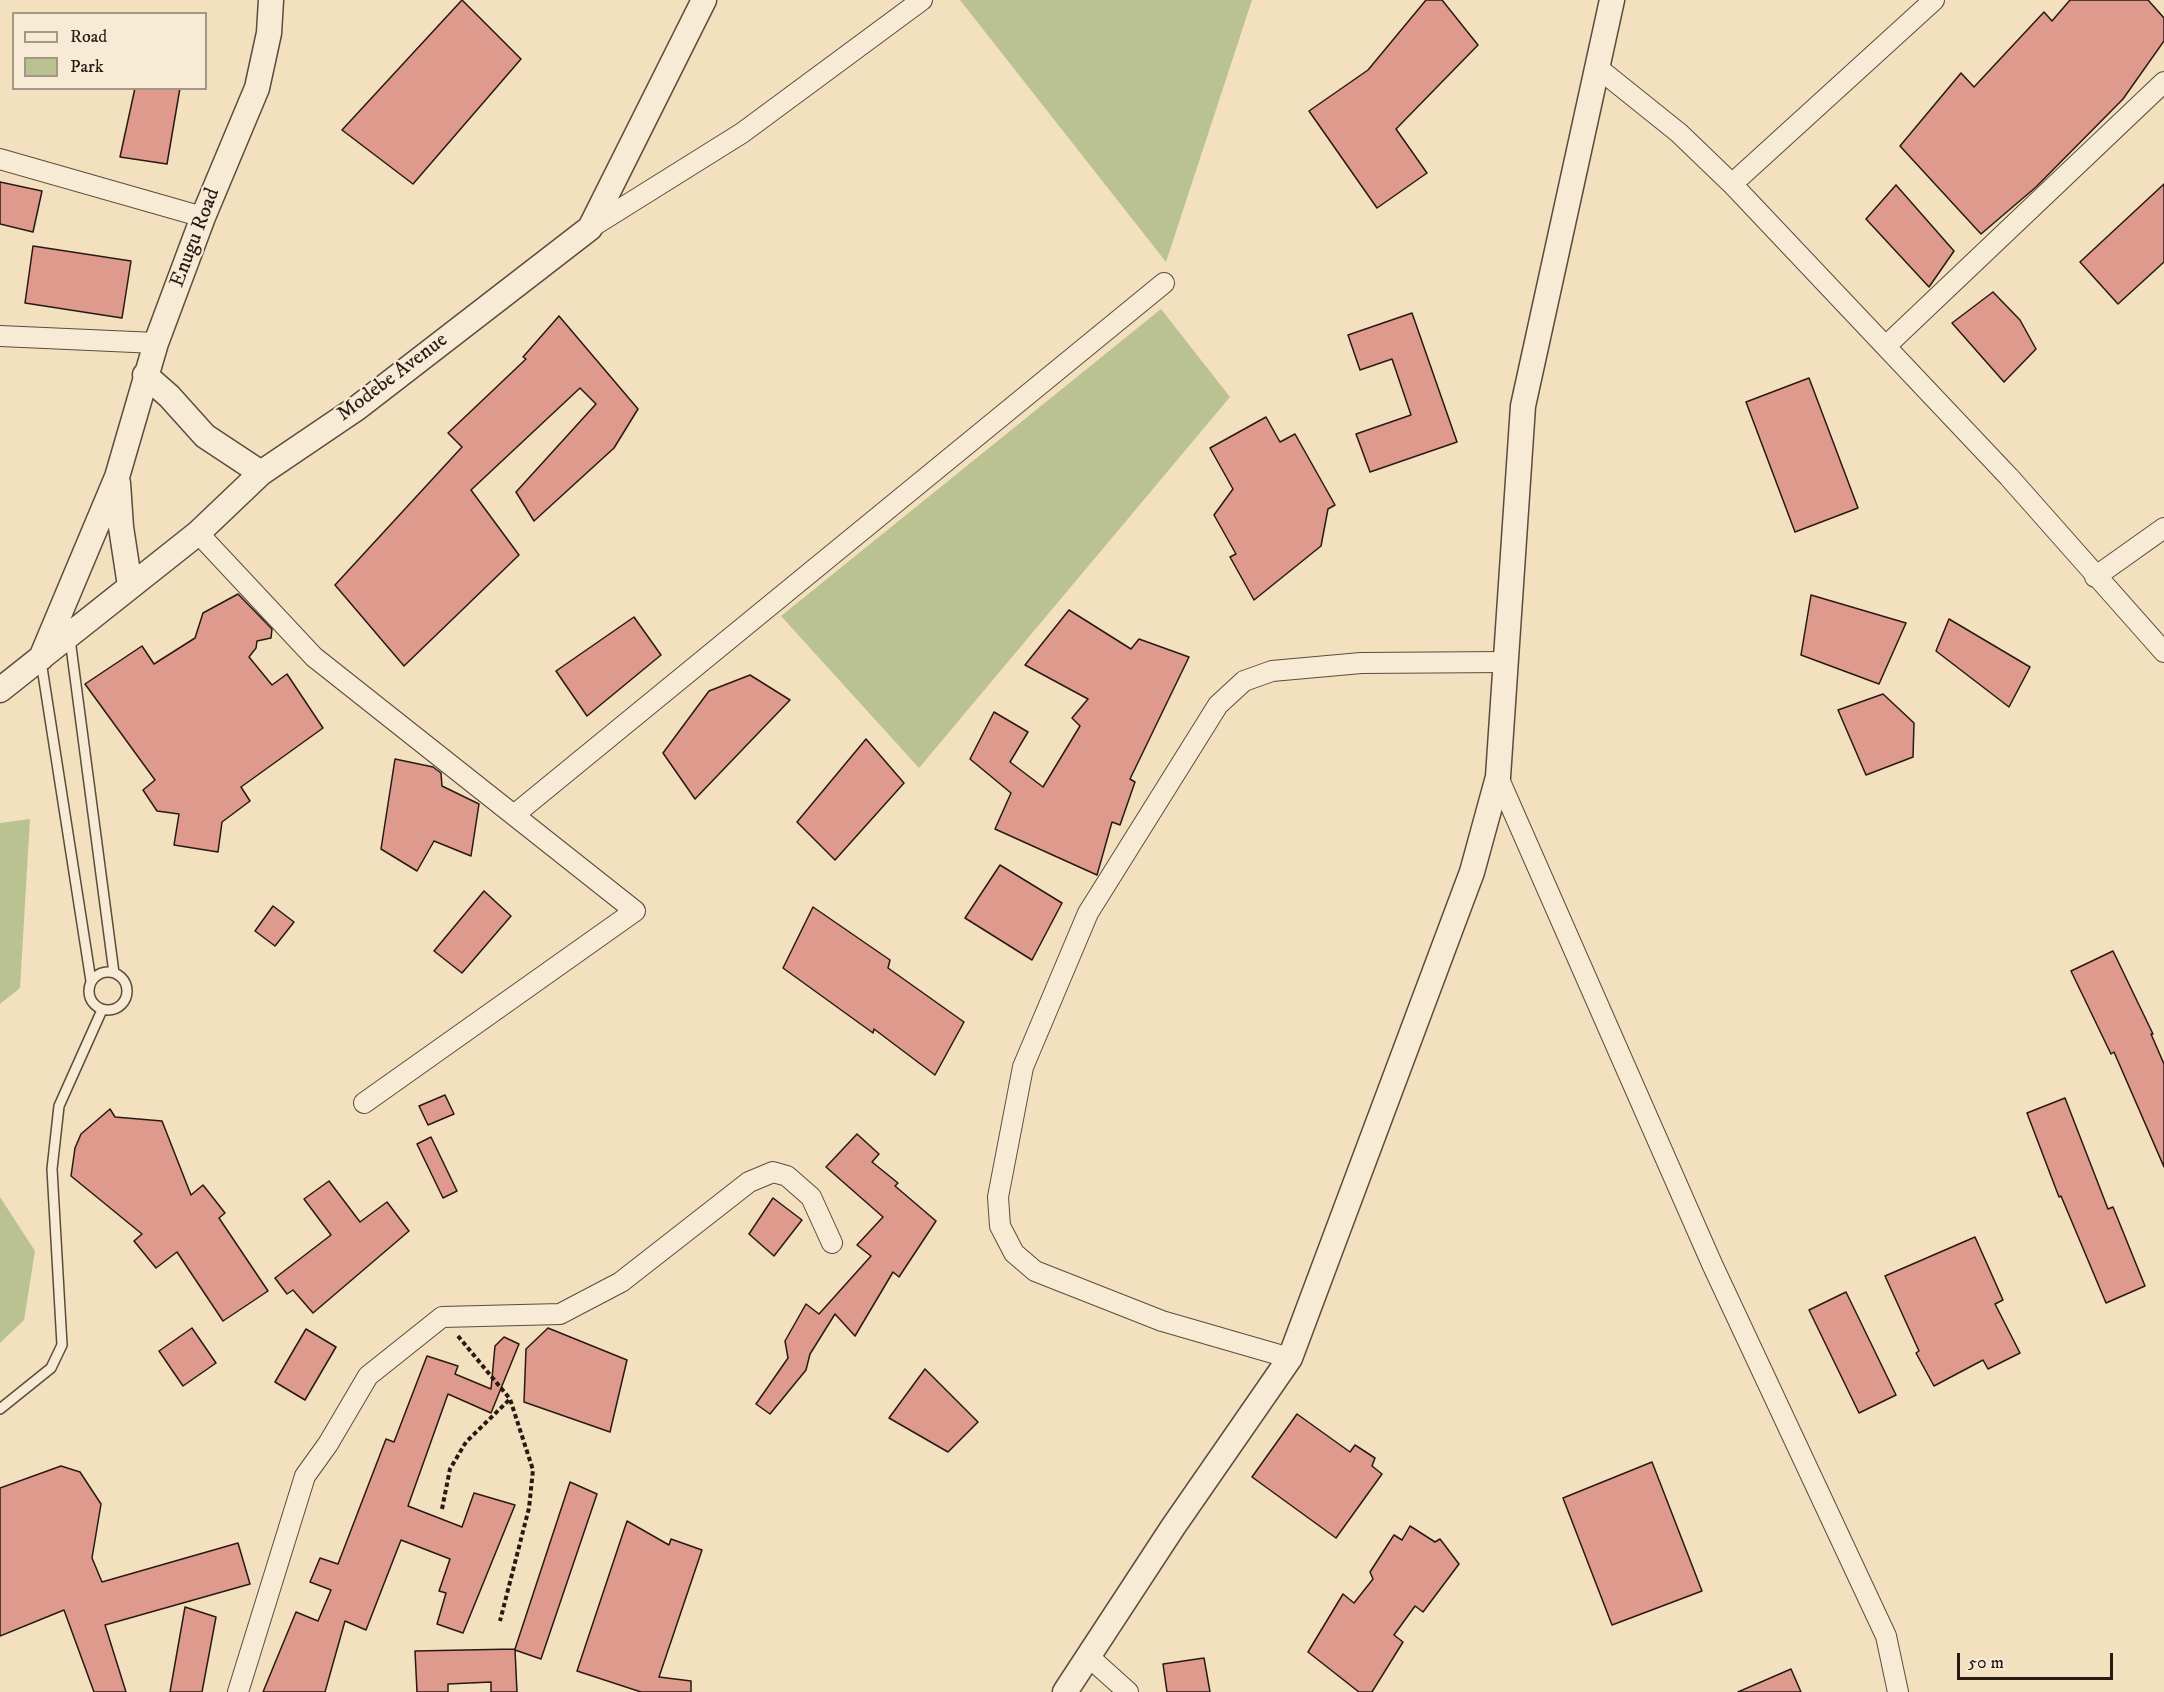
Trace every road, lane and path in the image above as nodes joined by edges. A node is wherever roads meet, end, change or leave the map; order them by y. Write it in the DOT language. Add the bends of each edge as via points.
graph roads {
  1 [pos="271,0"];
  2 [pos="704,0"];
  3 [pos="922,0"];
  4 [pos="1612,0"];
  5 [pos="1934,0"];
  6 [pos="1598,68"];
  7 [pos="2164,82"];
  8 [pos="0,159"];
  9 [pos="1732,184"];
  10 [pos="203,218"];
  11 [pos="590,228"];
  12 [pos="1164,283"];
  13 [pos="0,336"];
  14 [pos="156,343"];
  15 [pos="1886,346"];
  16 [pos="146,375"];
  17 [pos="261,473"];
  18 [pos="117,477"];
  19 [pos="2164,528"];
  20 [pos="198,533"];
  21 [pos="2095,577"];
  22 [pos="130,586"];
  23 [pos="69,636"];
  24 [pos="2164,652"];
  25 [pos="41,659"];
  26 [pos="1505,662"];
  27 [pos="0,690"];
  28 [pos="1498,777"];
  29 [pos="514,815"];
  30 [pos="114,973"];
  31 [pos="91,981"];
  32 [pos="102,1010"];
  33 [pos="364,1103"];
  34 [pos="832,1243"];
  35 [pos="442,1317"];
  36 [pos="1290,1358"];
  37 [pos="510,1399"];
  38 [pos="0,1409"];
  39 [pos="442,1509"];
  40 [pos="500,1622"];
  41 [pos="1088,1656"];
  42 [pos="238,1692"];
  43 [pos="1065,1692"];
  44 [pos="1128,1692"];
  45 [pos="1898,1692"];
  1 -- 10 [label="street, Enugu Road" via="269,33 257,88"];
  2 -- 11 [label="street, Modebe Avenue"];
  3 -- 11 [label="street" via="742,133"];
  4 -- 6 [label="street"];
  5 -- 9 [label="street"];
  6 -- 9 [label="street" via="1679,133"];
  6 -- 26 [label="street" via="1523,406"];
  7 -- 15 [label="street"];
  8 -- 10 [label="street"];
  9 -- 15 [label="street"];
  10 -- 14 [label="street, Enugu Road"];
  11 -- 17 [label="street, Modebe Avenue" via="357,408"];
  12 -- 29 [label="street"];
  13 -- 14 [label="street"];
  14 -- 16 [label="street, Enugu Road"];
  15 -- 21 [label="street" via="2009,477"];
  16 -- 17 [label="street" via="205,436"];
  16 -- 18 [label="street, Enugu Road"];
  17 -- 20 [label="street, Modebe Avenue"];
  18 -- 22 [label="street"];
  18 -- 25 [label="street"];
  19 -- 21 [label="street"];
  20 -- 22 [label="street, Modebe Avenue"];
  20 -- 29 [label="street" via="314,657"];
  21 -- 24 [label="street"];
  22 -- 23 [label="street, Modebe Avenue"];
  23 -- 25 [label="street, Modebe Avenue"];
  23 -- 30 [label="lane"];
  25 -- 27 [label="street, Modebe Avenue"];
  25 -- 31 [label="lane"];
  26 -- 28 [label="street"];
  26 -- 36 [label="street" via="1361,663 1272,671 1244,681 1218,705 1088,913 1023,1067 998,1197 1000,1226 1014,1253 1035,1271 1162,1321"];
  28 -- 36 [label="street" via="1472,872"];
  28 -- 45 [label="street" via="1712,1264 1886,1636"];
  29 -- 33 [label="street" via="635,911"];
  30 -- 31 [label="lane" via="105,972"];
  30 -- 32 [label="lane" via="126,984 124,1001 119,1008"];
  31 -- 32 [label="lane" via="90,998"];
  32 -- 38 [label="lane" via="59,1106 52,1169 62,1345 51,1368"];
  34 -- 35 [label="street" via="811,1197 787,1176 773,1172 749,1182 621,1281 560,1314"];
  35 -- 37 [label="path"];
  35 -- 42 [label="street" via="368,1376 305,1476"];
  36 -- 41 [label="street"];
  37 -- 39 [label="path" via="466,1442 450,1469"];
  37 -- 40 [label="path" via="533,1470 529,1509"];
  41 -- 43 [label="street"];
  41 -- 44 [label="street"];
}
